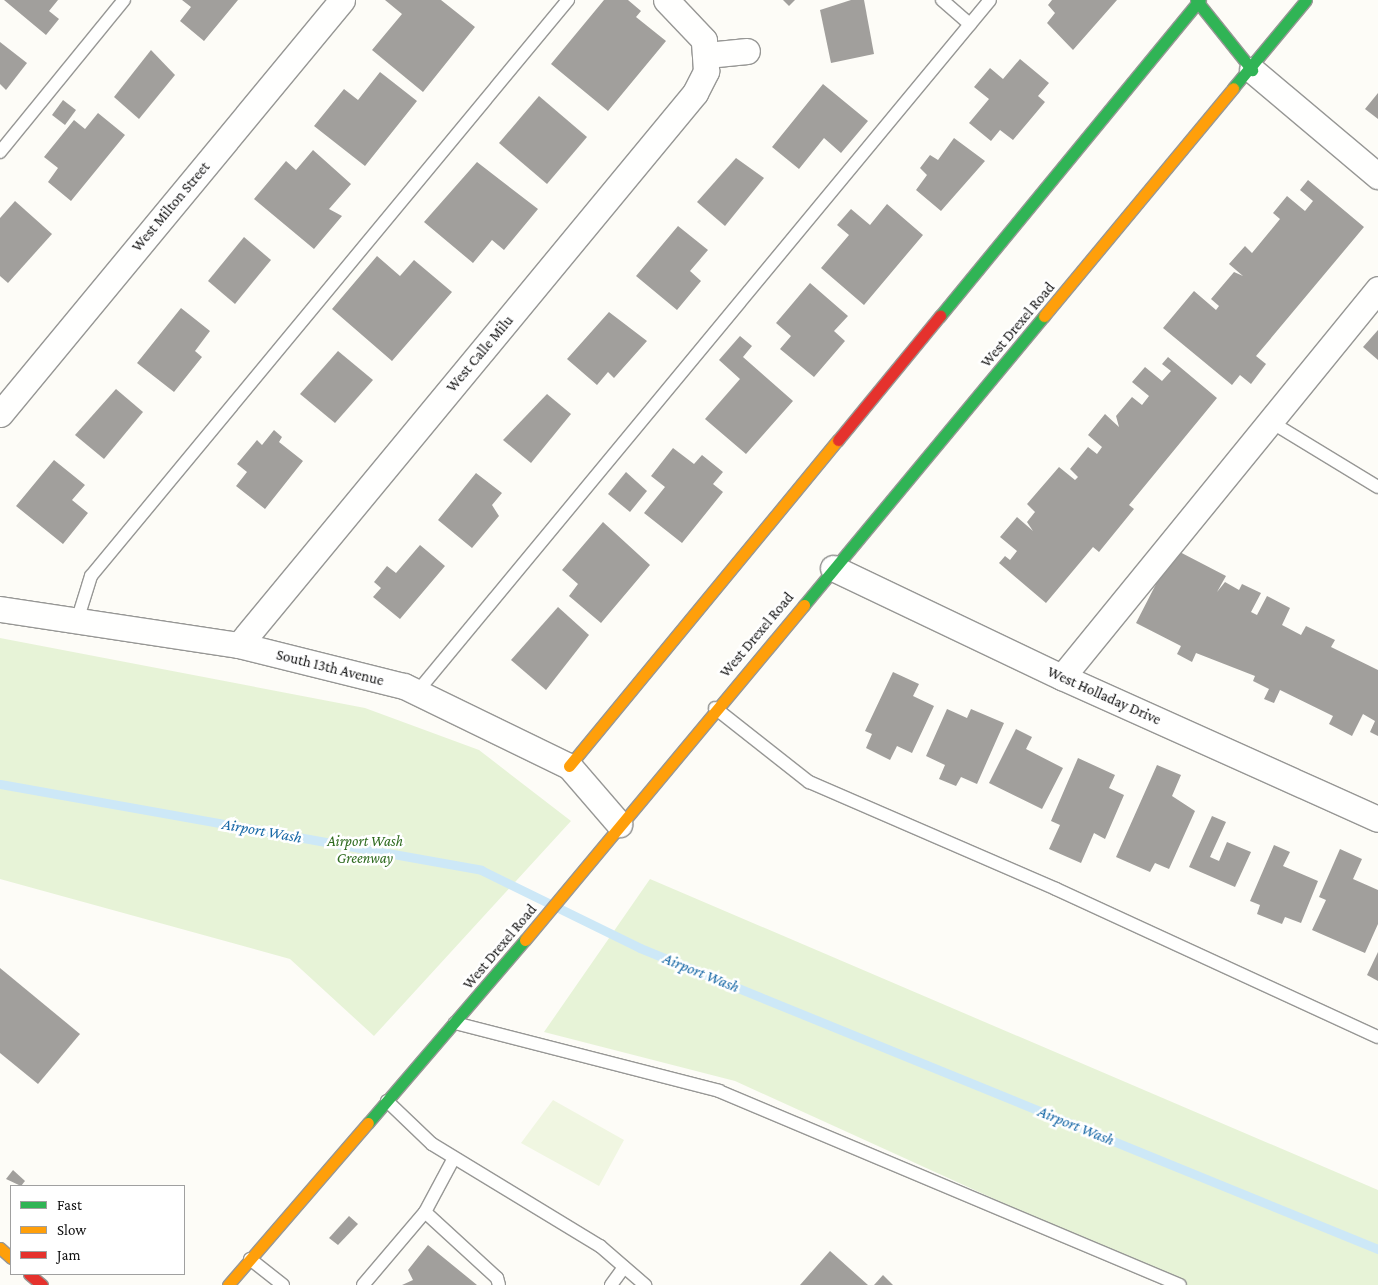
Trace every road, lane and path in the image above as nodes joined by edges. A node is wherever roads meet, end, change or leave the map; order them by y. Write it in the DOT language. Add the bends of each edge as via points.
graph roads {
  1 [pos="124,0"];
  2 [pos="342,0"];
  3 [pos="568,0"];
  4 [pos="666,0"];
  5 [pos="942,0"];
  6 [pos="990,0"];
  7 [pos="1306,0"];
  8 [pos="1198,1"];
  9 [pos="970,24"];
  10 [pos="747,51"];
  11 [pos="708,56"];
  12 [pos="1252,70"];
  13 [pos="0,152"];
  14 [pos="1378,176"];
  15 [pos="1378,289"];
  16 [pos="0,414"];
  17 [pos="1271,422"];
  18 [pos="1378,487"];
  19 [pos="833,568"];
  20 [pos="0,610"];
  21 [pos="77,621"];
  22 [pos="238,645"];
  23 [pos="1062,677"];
  24 [pos="417,692"];
  25 [pos="715,708"];
  26 [pos="569,766"];
  27 [pos="1378,819"];
  28 [pos="619,824"];
  29 [pos="455,1023"];
  30 [pos="1378,1036"];
  31 [pos="387,1101"];
  32 [pos="454,1158"];
  33 [pos="425,1212"];
  34 [pos="0,1248"];
  35 [pos="10,1257"];
  36 [pos="250,1259"];
  37 [pos="624,1267"];
  38 [pos="30,1275"];
  39 [pos="42,1285"];
  40 [pos="228,1285"];
  41 [pos="283,1285"];
  42 [pos="363,1285"];
  43 [pos="499,1285"];
  44 [pos="611,1285"];
  45 [pos="645,1285"];
  46 [pos="1180,1285"];
  1 -- 13 [label="lane"];
  2 -- 16 [label="street, West Milton Street"];
  3 -- 21 [label="lane" via="91,576"];
  4 -- 11 [label="street" via="697,30"];
  5 -- 9 [label="lane"];
  6 -- 9 [label="lane"];
  7 -- 12 [label="street, West Drexel Road"];
  8 -- 12 [label="street"];
  8 -- 26 [label="street"];
  9 -- 24 [label="lane"];
  10 -- 11 [label="street"];
  11 -- 22 [label="street, West Calle Milu" via="706,71 695,93"];
  12 -- 14 [label="street"];
  12 -- 19 [label="street, West Drexel Road"];
  15 -- 17 [label="street"];
  17 -- 18 [label="lane"];
  17 -- 23 [label="street"];
  19 -- 23 [label="street, West Holladay Drive"];
  19 -- 25 [label="street, West Drexel Road"];
  20 -- 21 [label="street, South 13th Avenue"];
  21 -- 22 [label="street, South 13th Avenue"];
  22 -- 24 [label="street, South 13th Avenue"];
  23 -- 27 [label="street, West Holladay Drive"];
  24 -- 26 [label="street, South 13th Avenue"];
  25 -- 28 [label="street, West Drexel Road"];
  25 -- 30 [label="lane" via="809,782"];
  26 -- 28 [label="street, South 13th Avenue"];
  28 -- 29 [label="street, West Drexel Road"];
  29 -- 31 [label="street, West Drexel Road"];
  29 -- 46 [label="lane" via="719,1091"];
  31 -- 32 [label="lane" via="432,1144"];
  31 -- 36 [label="street, West Drexel Road"];
  32 -- 33 [label="lane"];
  32 -- 37 [label="lane" via="600,1246"];
  33 -- 42 [label="lane"];
  33 -- 43 [label="lane" via="497,1278"];
  34 -- 35 [label="street"];
  36 -- 40 [label="street, West Drexel Road"];
  36 -- 41 [label="lane"];
  37 -- 44 [label="lane"];
  37 -- 45 [label="lane"];
  38 -- 39 [label="street"];
}
